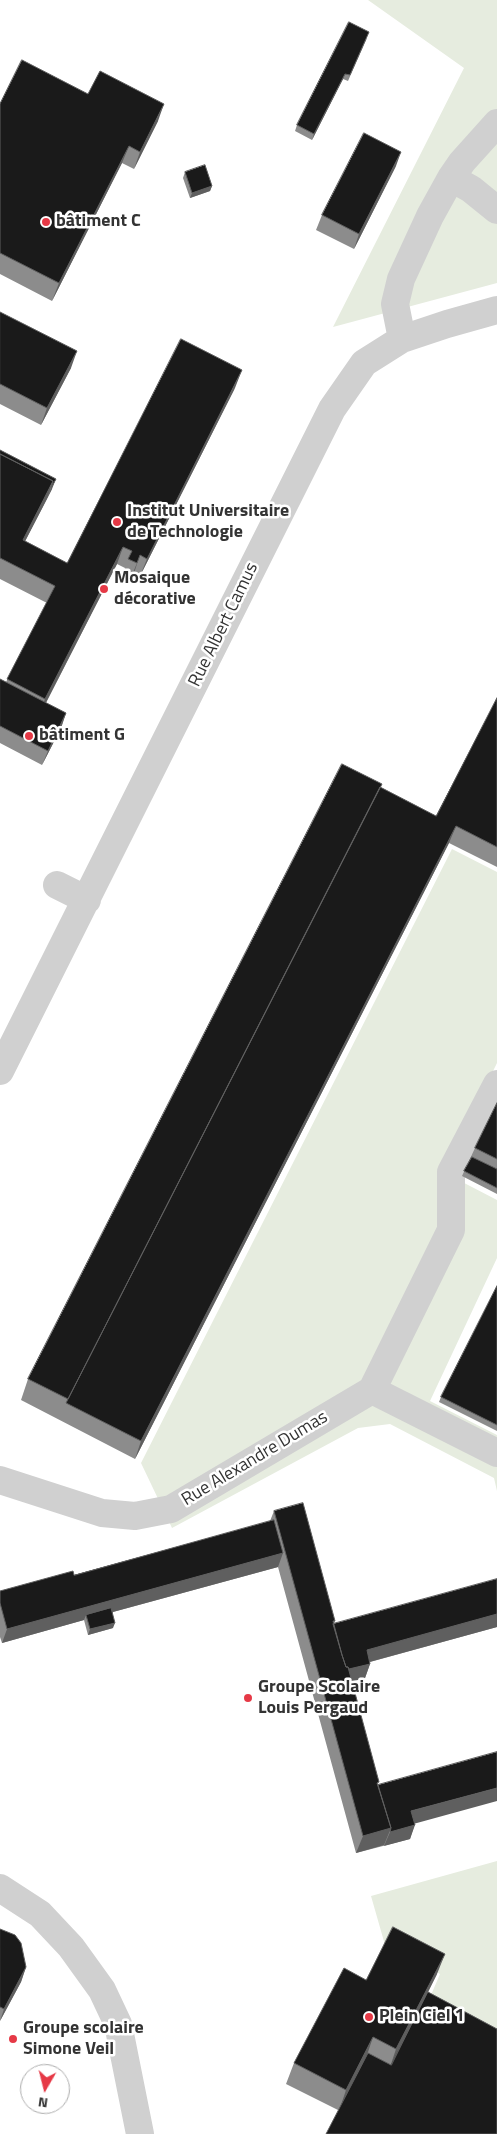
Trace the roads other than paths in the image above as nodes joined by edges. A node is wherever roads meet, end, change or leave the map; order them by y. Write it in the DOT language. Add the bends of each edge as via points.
graph roads {
  1 [pos="497,123"];
  2 [pos="452,178"];
  3 [pos="497,210"];
  4 [pos="497,310"];
  5 [pos="402,339"];
  6 [pos="57,885"];
  7 [pos="87,900"];
  8 [pos="0,1071"];
  9 [pos="497,1084"];
  10 [pos="372,1390"];
  11 [pos="497,1453"];
  12 [pos="0,1480"];
  13 [pos="0,1888"];
  14 [pos="140,2134"];
  1 -- 2 [label="street"];
  2 -- 3 [label="street"];
  2 -- 5 [label="street" via="430,216 401,279 395,304"];
  4 -- 5 [label="street, Rue Albert Camus"];
  5 -- 7 [label="street, Rue Albert Camus" via="364,364 332,409"];
  6 -- 7 [label="street"];
  7 -- 8 [label="street, Rue Albert Camus"];
  9 -- 10 [label="street" via="451,1172 452,1230"];
  10 -- 11 [label="street"];
  10 -- 12 [label="street, Rue Alexandre Dumas" via="171,1509 135,1516 102,1513"];
  13 -- 14 [label="street" via="40,1914 71,1947 102,1990 118,2024"];
}
